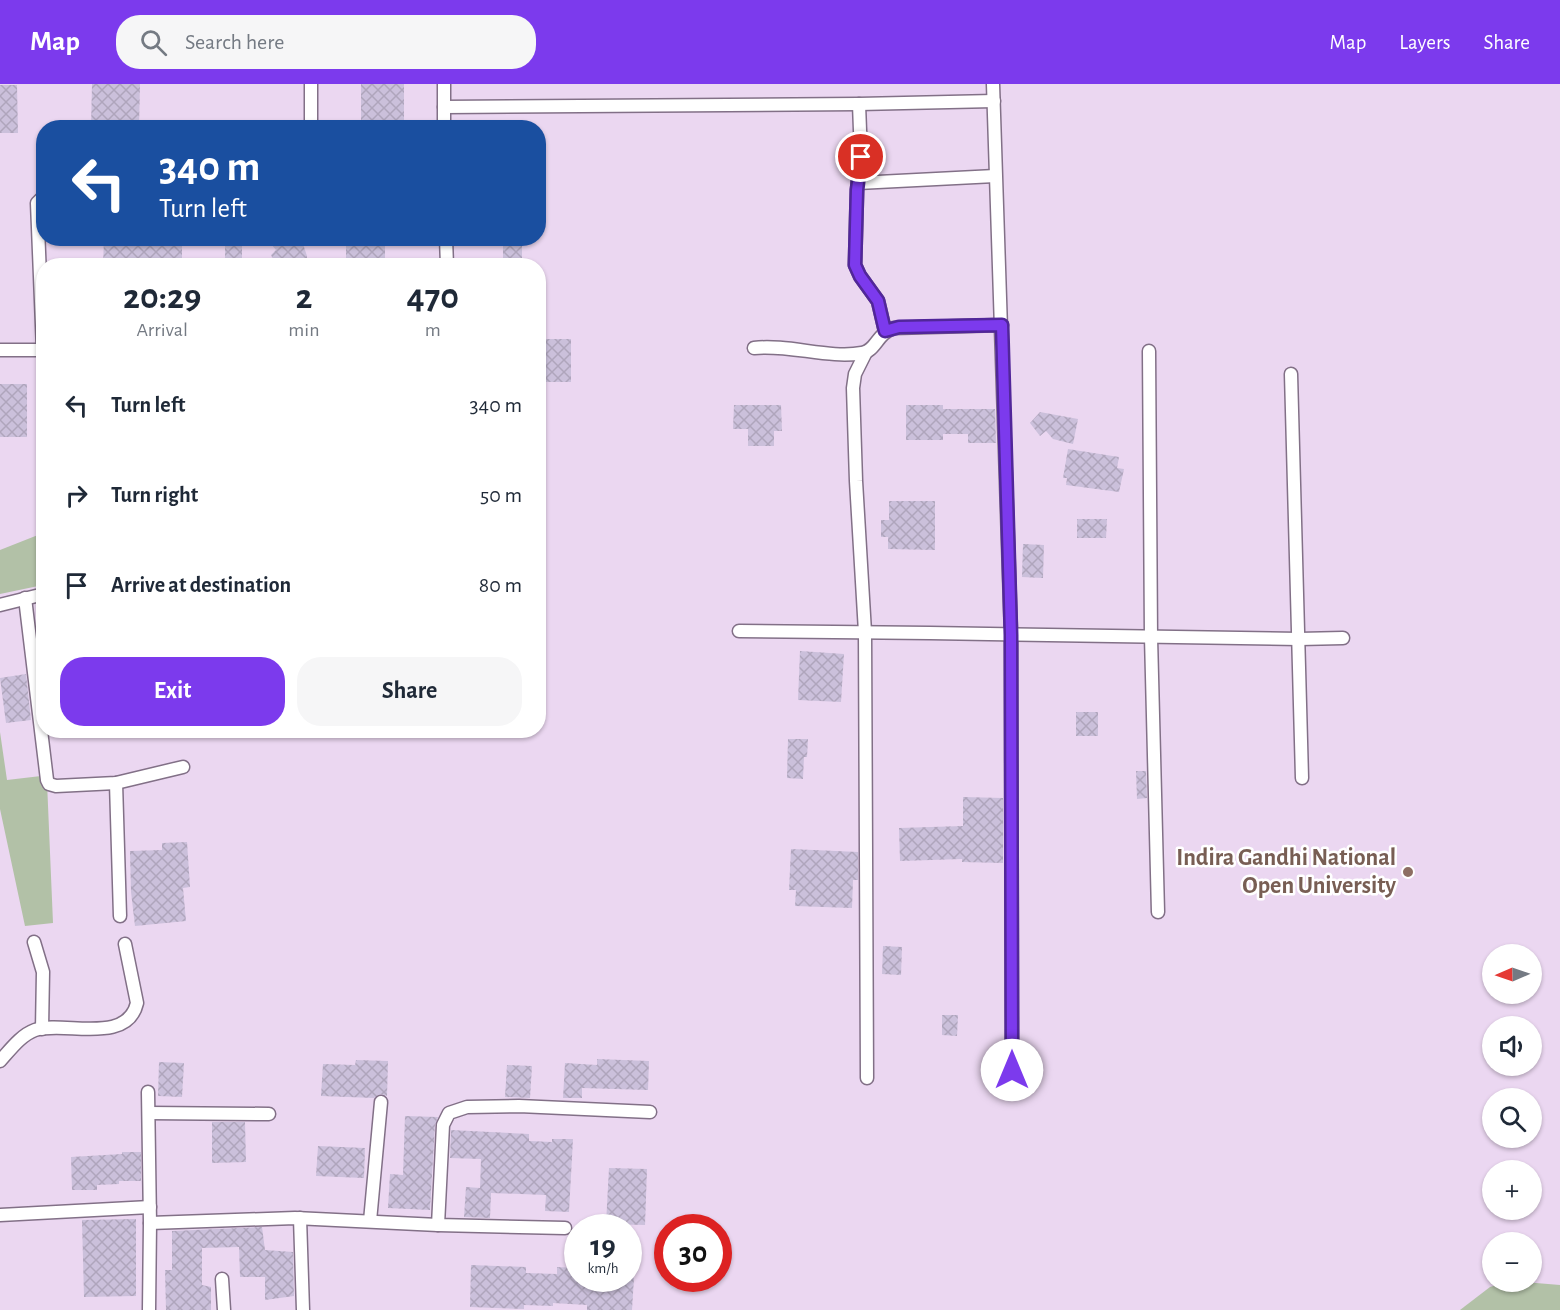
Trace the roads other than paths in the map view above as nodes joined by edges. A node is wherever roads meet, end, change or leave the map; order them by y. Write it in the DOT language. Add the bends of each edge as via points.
graph roads {
  1 [pos="311,84"];
  2 [pos="444,84"];
  3 [pos="993,84"];
  4 [pos="994,101"];
  5 [pos="859,105"];
  6 [pos="444,107"];
  7 [pos="311,120"];
  8 [pos="444,120"];
  9 [pos="995,176"];
  10 [pos="858,183"];
  11 [pos="1002,325"];
  12 [pos="885,331"];
  13 [pos="754,348"];
  14 [pos="0,350"];
  15 [pos="36,350"];
  16 [pos="1149,351"];
  17 [pos="866,352"];
  18 [pos="1291,374"];
  19 [pos="36,596"];
  20 [pos="25,598"];
  21 [pos="0,605"];
  22 [pos="739,632"];
  23 [pos="865,632"];
  24 [pos="1011,635"];
  25 [pos="1151,637"];
  26 [pos="1342,638"];
  27 [pos="1299,639"];
  28 [pos="36,689"];
  29 [pos="42,738"];
  30 [pos="183,767"];
  31 [pos="1302,778"];
  32 [pos="116,783"];
  33 [pos="1158,912"];
  34 [pos="120,916"];
  35 [pos="34,942"];
  36 [pos="125,944"];
  37 [pos="42,1029"];
  38 [pos="0,1061"];
  39 [pos="1012,1070"];
  40 [pos="867,1078"];
  41 [pos="148,1092"];
  42 [pos="381,1102"];
  43 [pos="650,1112"];
  44 [pos="149,1113"];
  45 [pos="269,1114"];
  46 [pos="150,1207"];
  47 [pos="0,1215"];
  48 [pos="300,1218"];
  49 [pos="370,1221"];
  50 [pos="150,1223"];
  51 [pos="438,1225"];
  52 [pos="564,1228"];
  53 [pos="222,1279"];
  54 [pos="149,1310"];
  55 [pos="224,1310"];
  56 [pos="303,1310"];
  1 -- 7 [label="street"];
  2 -- 6 [label="street"];
  3 -- 4 [label="street"];
  4 -- 5 [label="street"];
  4 -- 9 [label="street"];
  5 -- 6 [label="street"];
  5 -- 10 [label="street"];
  6 -- 8 [label="street"];
  9 -- 10 [label="street"];
  9 -- 11 [label="street"];
  10 -- 12 [label="street" via="855,265 878,301"];
  11 -- 12 [label="street" via="899,327"];
  11 -- 24 [label="street"];
  12 -- 17 [label="street"];
  13 -- 17 [label="street"];
  14 -- 15 [label="street"];
  16 -- 25 [label="street"];
  17 -- 23 [label="street" via="853,388"];
  18 -- 27 [label="street"];
  19 -- 20 [label="street"];
  20 -- 21 [label="street"];
  20 -- 28 [label="street"];
  22 -- 23 [label="street"];
  23 -- 24 [label="street"];
  23 -- 40 [label="street"];
  24 -- 25 [label="street"];
  24 -- 39 [label="street"];
  25 -- 27 [label="street"];
  25 -- 33 [label="street"];
  26 -- 27 [label="street"];
  27 -- 31 [label="street"];
  29 -- 32 [label="street" via="49,784"];
  30 -- 32 [label="street"];
  32 -- 34 [label="street"];
  35 -- 37 [label="street" via="43,972"];
  36 -- 37 [label="street" via="137,1003 135,1010 107,1028"];
  37 -- 38 [label="street" via="25,1036"];
  41 -- 44 [label="street"];
  42 -- 49 [label="street"];
  43 -- 51 [label="street" via="519,1106 467,1107 449,1113 443,1125"];
  44 -- 45 [label="street"];
  44 -- 46 [label="street"];
  46 -- 47 [label="street"];
  46 -- 50 [label="street"];
  48 -- 49 [label="street"];
  48 -- 50 [label="street"];
  48 -- 56 [label="street"];
  49 -- 51 [label="street"];
  50 -- 54 [label="street"];
  51 -- 52 [label="street"];
  53 -- 55 [label="street"];
}
